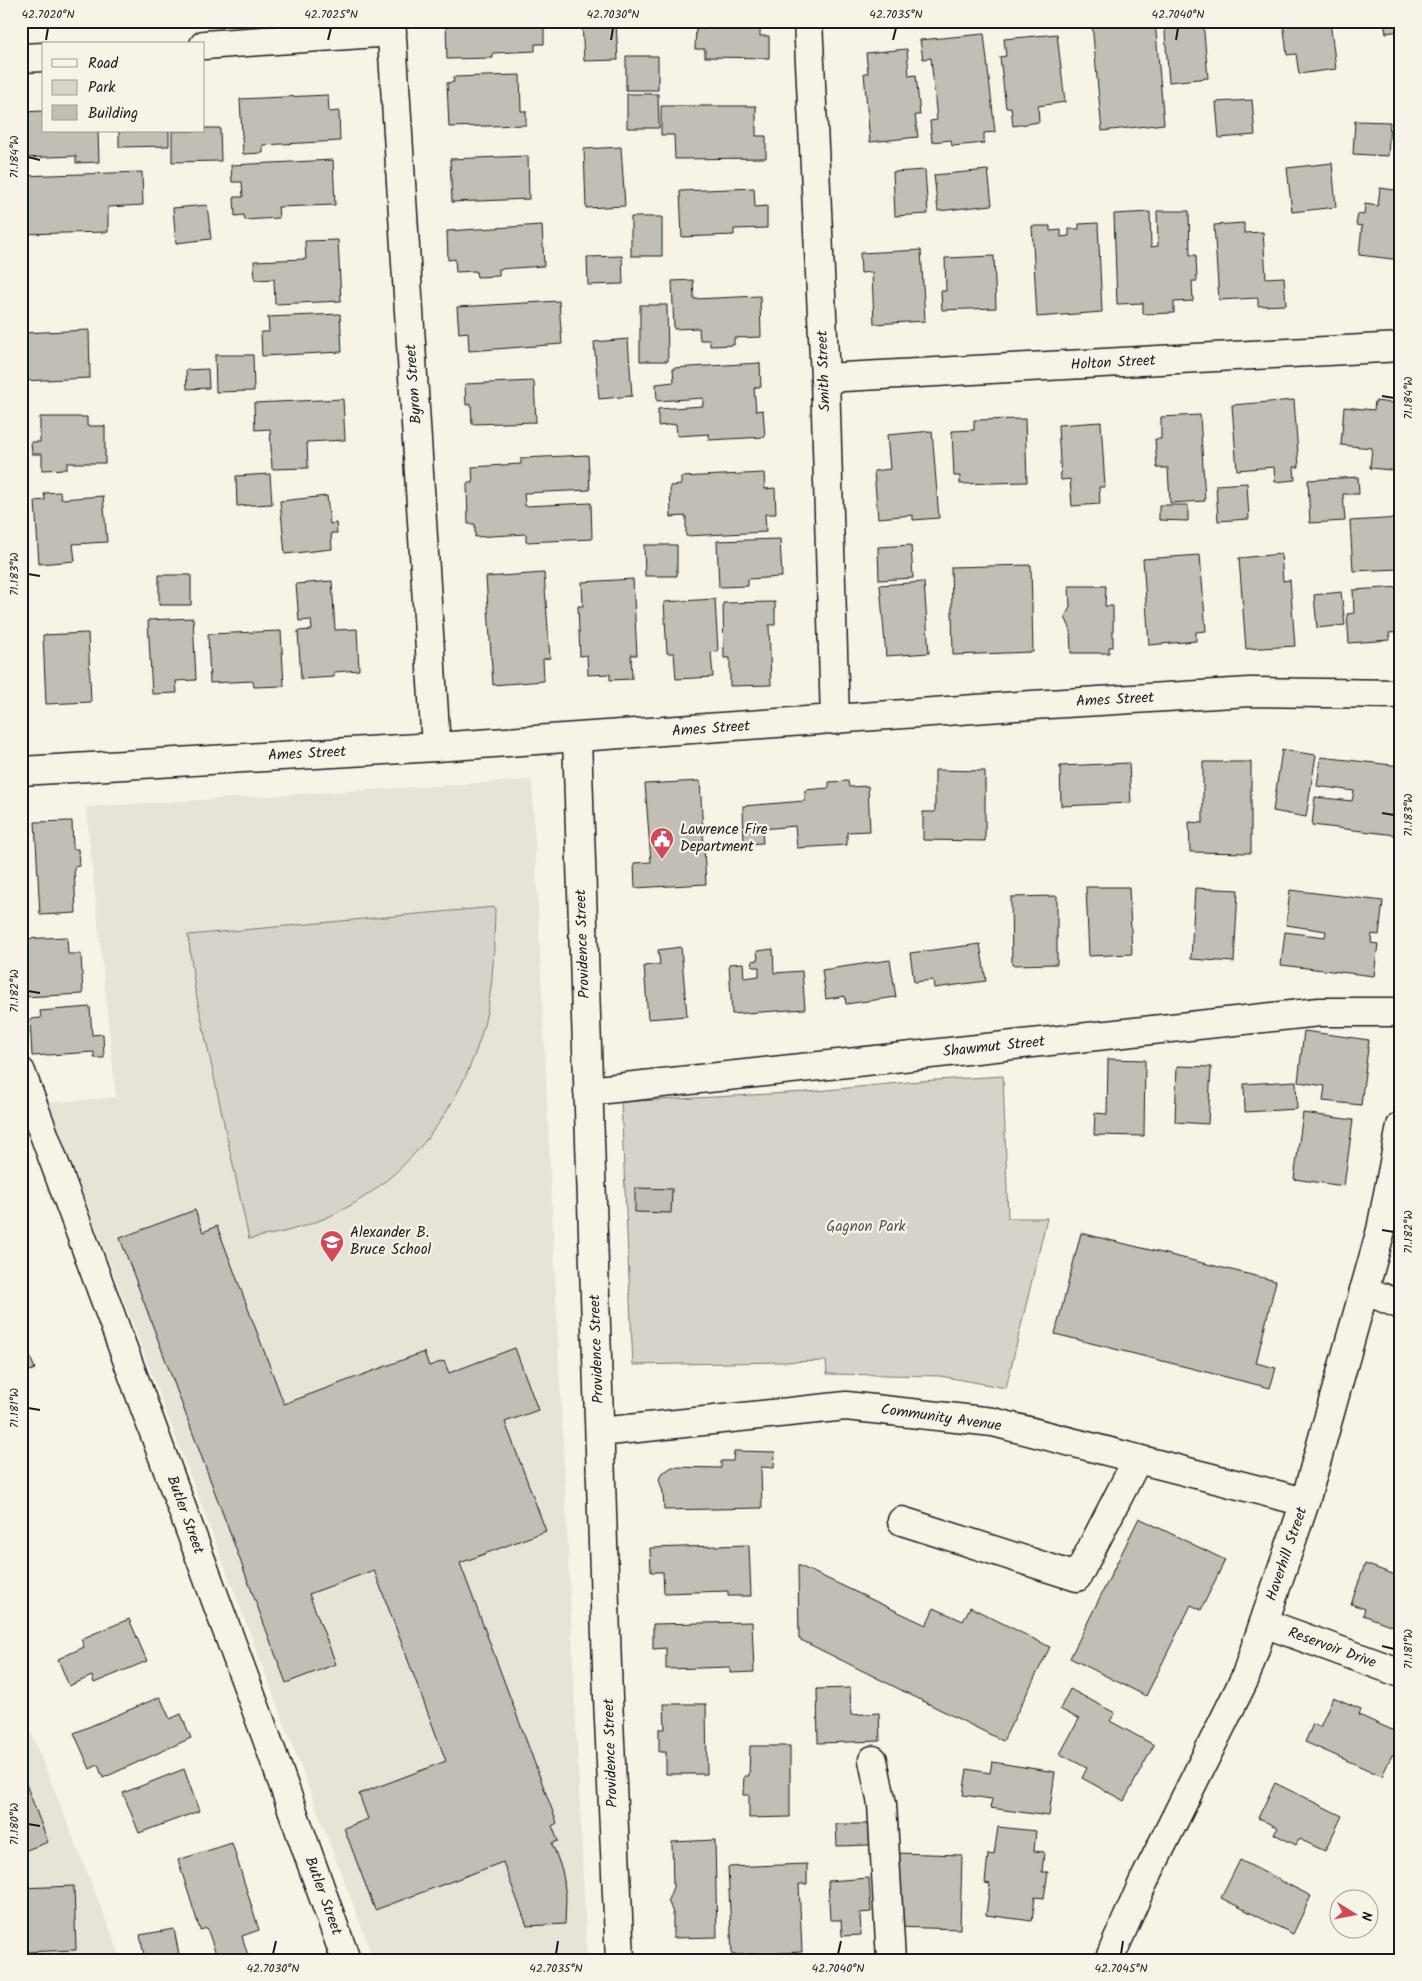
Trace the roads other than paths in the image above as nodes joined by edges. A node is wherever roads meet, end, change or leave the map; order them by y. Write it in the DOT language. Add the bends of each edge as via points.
graph roads {
  1 [pos="808,21"];
  2 [pos="392,26"];
  3 [pos="205,45"];
  4 [pos="42,57"];
  5 [pos="21,58"];
  6 [pos="1401,347"];
  7 [pos="825,378"];
  8 [pos="1401,694"];
  9 [pos="835,720"];
  10 [pos="576,738"];
  11 [pos="436,747"];
  12 [pos="21,771"];
  13 [pos="1401,1012"];
  14 [pos="21,1072"];
  15 [pos="588,1091"];
  16 [pos="1401,1126"];
  17 [pos="1364,1290"];
  18 [pos="1401,1305"];
  19 [pos="600,1432"];
  20 [pos="1137,1460"];
  21 [pos="1305,1502"];
  22 [pos="902,1521"];
  23 [pos="1264,1623"];
  24 [pos="1401,1673"];
  25 [pos="873,1760"];
  26 [pos="346,1960"];
  27 [pos="620,1960"];
  28 [pos="891,1960"];
  29 [pos="1109,1960"];
  1 -- 7 [label="street, Smith Street"];
  2 -- 3 [label="street"];
  2 -- 11 [label="street, Byron Street"];
  4 -- 5 [label="street"];
  6 -- 7 [label="street, Holton Street"];
  7 -- 9 [label="street, Smith Street"];
  8 -- 9 [label="street, Ames Street" via="1250,692"];
  9 -- 10 [label="street, Ames Street"];
  10 -- 11 [label="street, Ames Street"];
  10 -- 15 [label="street, Providence Street"];
  11 -- 12 [label="street, Ames Street"];
  13 -- 15 [label="street, Shawmut Street" via="1319,1012"];
  14 -- 26 [label="street, Butler Street"];
  15 -- 19 [label="street, Providence Street"];
  16 -- 17 [label="street, Haverhill Street" via="1381,1230"];
  17 -- 18 [label="street"];
  17 -- 21 [label="street, Haverhill Street"];
  19 -- 20 [label="street, Community Avenue" via="846,1406 993,1422"];
  19 -- 27 [label="street, Providence Street"];
  20 -- 21 [label="street, Community Avenue"];
  20 -- 22 [label="street" via="1077,1577"];
  21 -- 23 [label="street, Haverhill Street"];
  23 -- 24 [label="street, Reservoir Drive"];
  23 -- 29 [label="street, Haverhill Street" via="1245,1678 1142,1884"];
  25 -- 28 [label="street" via="882,1804"];
}
